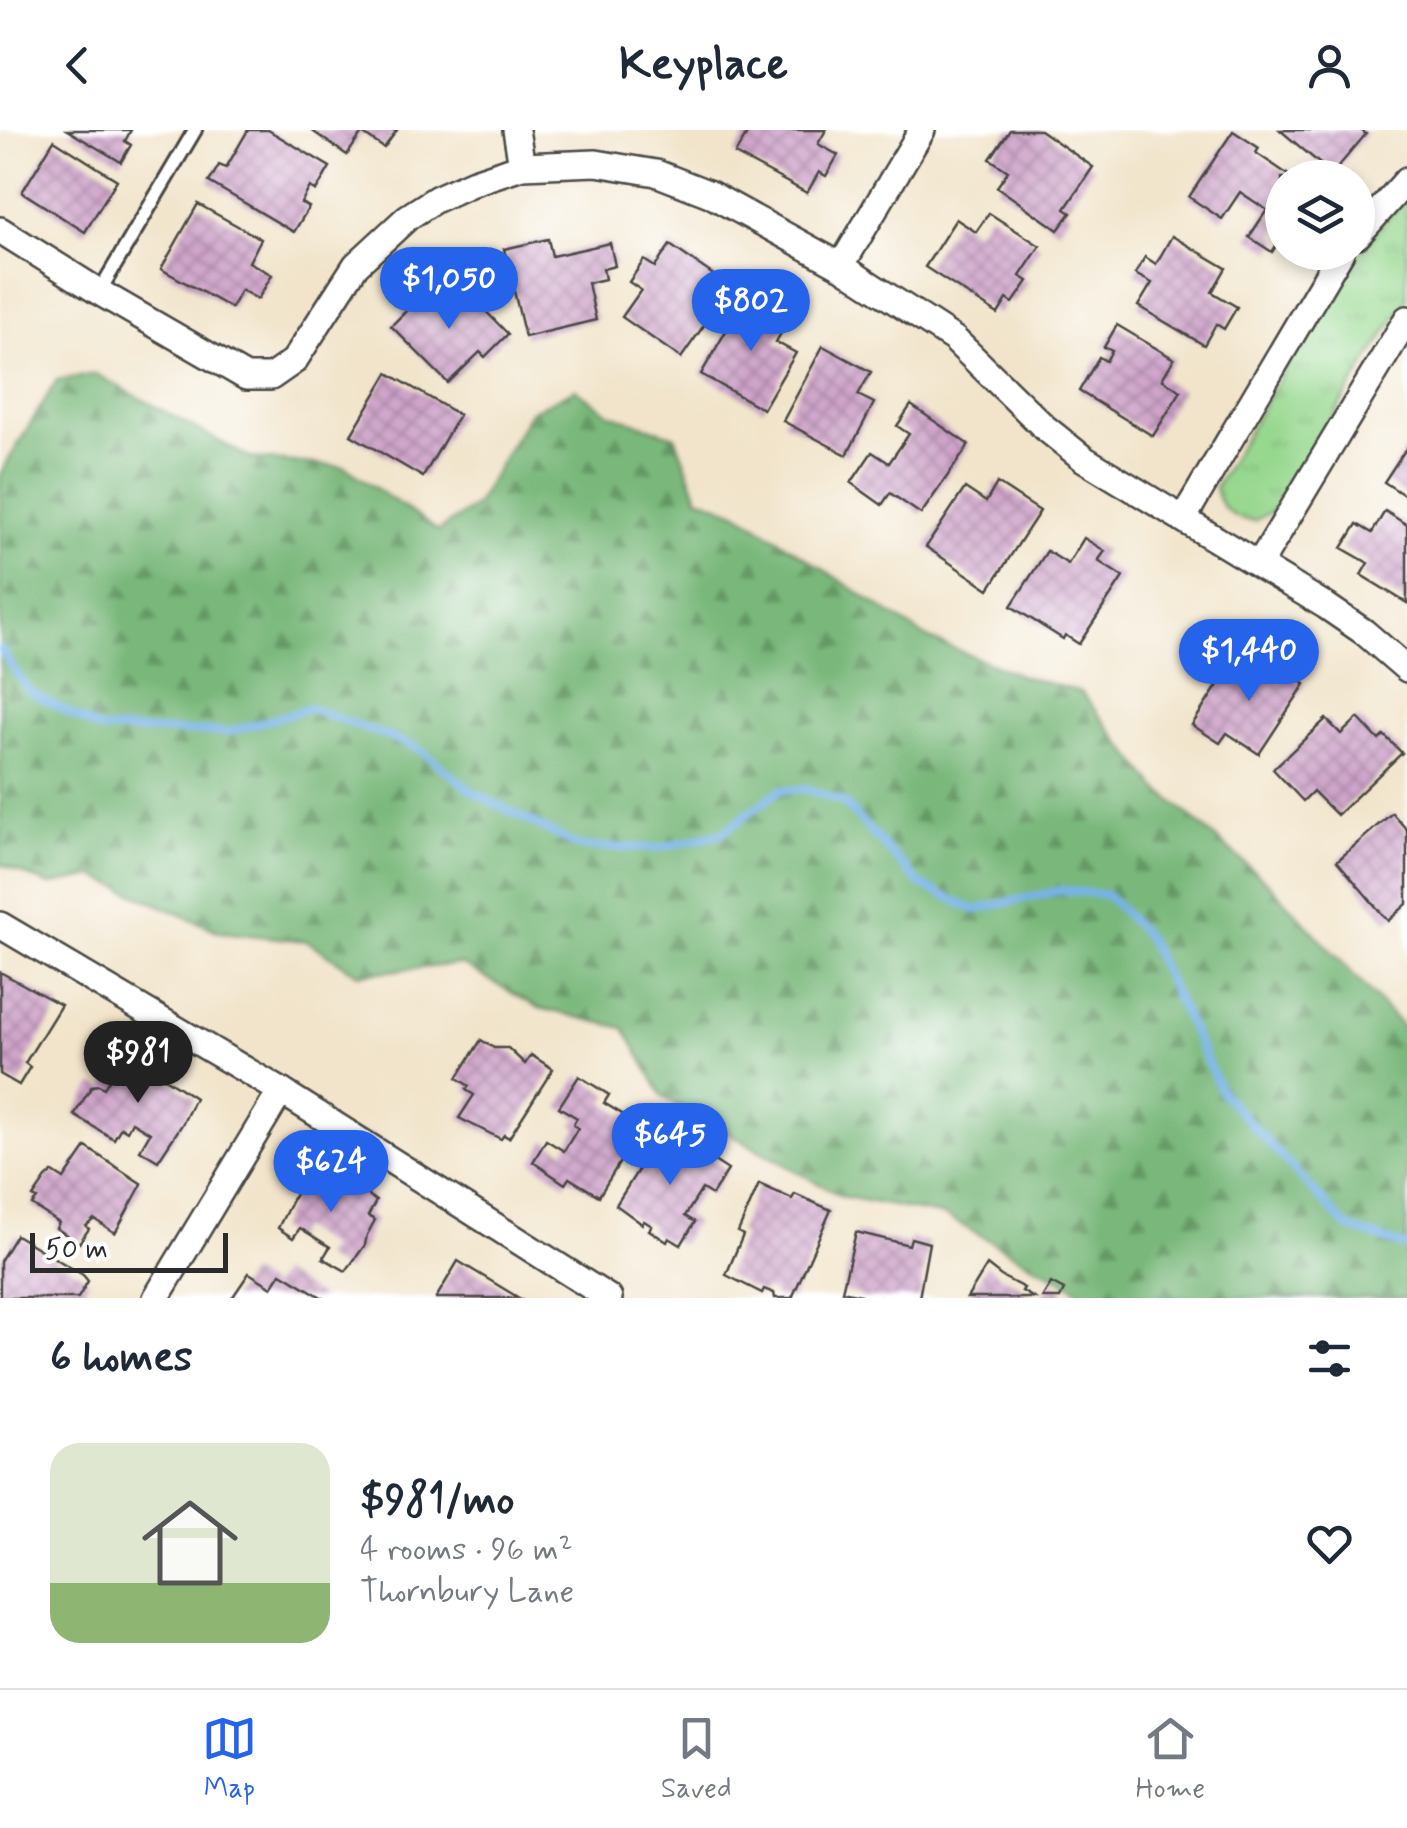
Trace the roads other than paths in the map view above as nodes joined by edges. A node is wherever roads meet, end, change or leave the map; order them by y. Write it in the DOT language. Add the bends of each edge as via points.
graph roads {
  1 [pos="196,130"];
  2 [pos="516,130"];
  3 [pos="922,130"];
  4 [pos="522,166"];
  5 [pos="1407,180"];
  6 [pos="1375,216"];
  7 [pos="0,230"];
  8 [pos="840,266"];
  9 [pos="1331,270"];
  10 [pos="99,292"];
  11 [pos="1407,319"];
  12 [pos="1184,517"];
  13 [pos="1260,563"];
  14 [pos="1407,669"];
  15 [pos="0,925"];
  16 [pos="282,1091"];
  17 [pos="156,1298"];
  18 [pos="609,1298"];
  1 -- 10 [label="lane"];
  2 -- 4 [label="street"];
  3 -- 8 [label="street"];
  4 -- 8 [label="street" via="596,163 656,173 710,194"];
  4 -- 10 [label="street" via="408,217 356,264 294,361 271,377 246,377"];
  5 -- 6 [label="street"];
  7 -- 10 [label="street"];
  8 -- 12 [label="street" via="954,339 1084,458"];
  9 -- 12 [label="street"];
  11 -- 13 [label="street"];
  12 -- 13 [label="street"];
  13 -- 14 [label="street"];
  15 -- 16 [label="street"];
  16 -- 17 [label="street"];
  16 -- 18 [label="street"];
}
